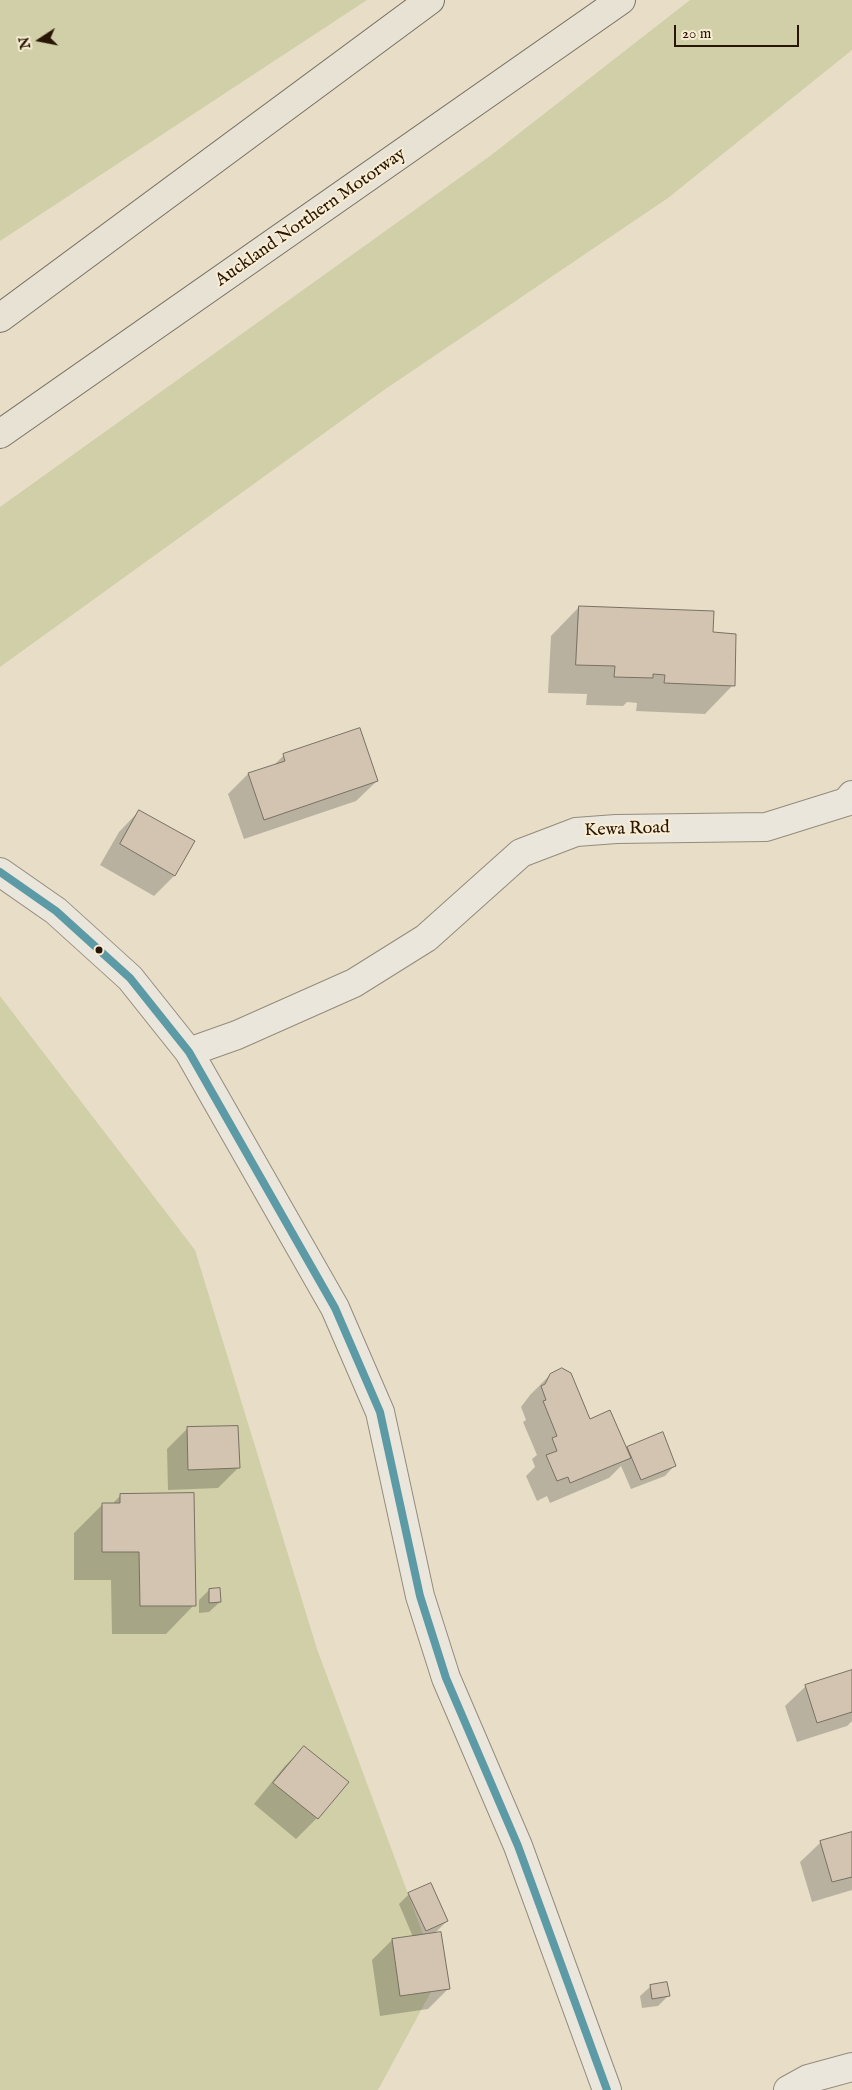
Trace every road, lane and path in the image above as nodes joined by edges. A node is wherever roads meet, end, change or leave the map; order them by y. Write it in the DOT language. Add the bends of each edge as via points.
graph roads {
  1 [pos="430,0"];
  2 [pos="621,0"];
  3 [pos="0,318"];
  4 [pos="0,434"];
  5 [pos="852,795"];
  6 [pos="0,872"];
  7 [pos="189,1052"];
  8 [pos="852,2068"];
  9 [pos="607,2090"];
  10 [pos="788,2090"];
  1 -- 3 [label="highway"];
  2 -- 4 [label="highway, Auckland Northern Motorway"];
  5 -- 7 [label="street, Kewa Road" via="846,802 766,827 576,832 521,853 426,938 354,983 237,1036"];
  6 -- 7 [label="street" via="56,912 130,978"];
  7 -- 9 [label="street" via="336,1308 380,1412 420,1596 446,1678 518,1846"];
  8 -- 10 [label="street" via="808,2079"];
}
